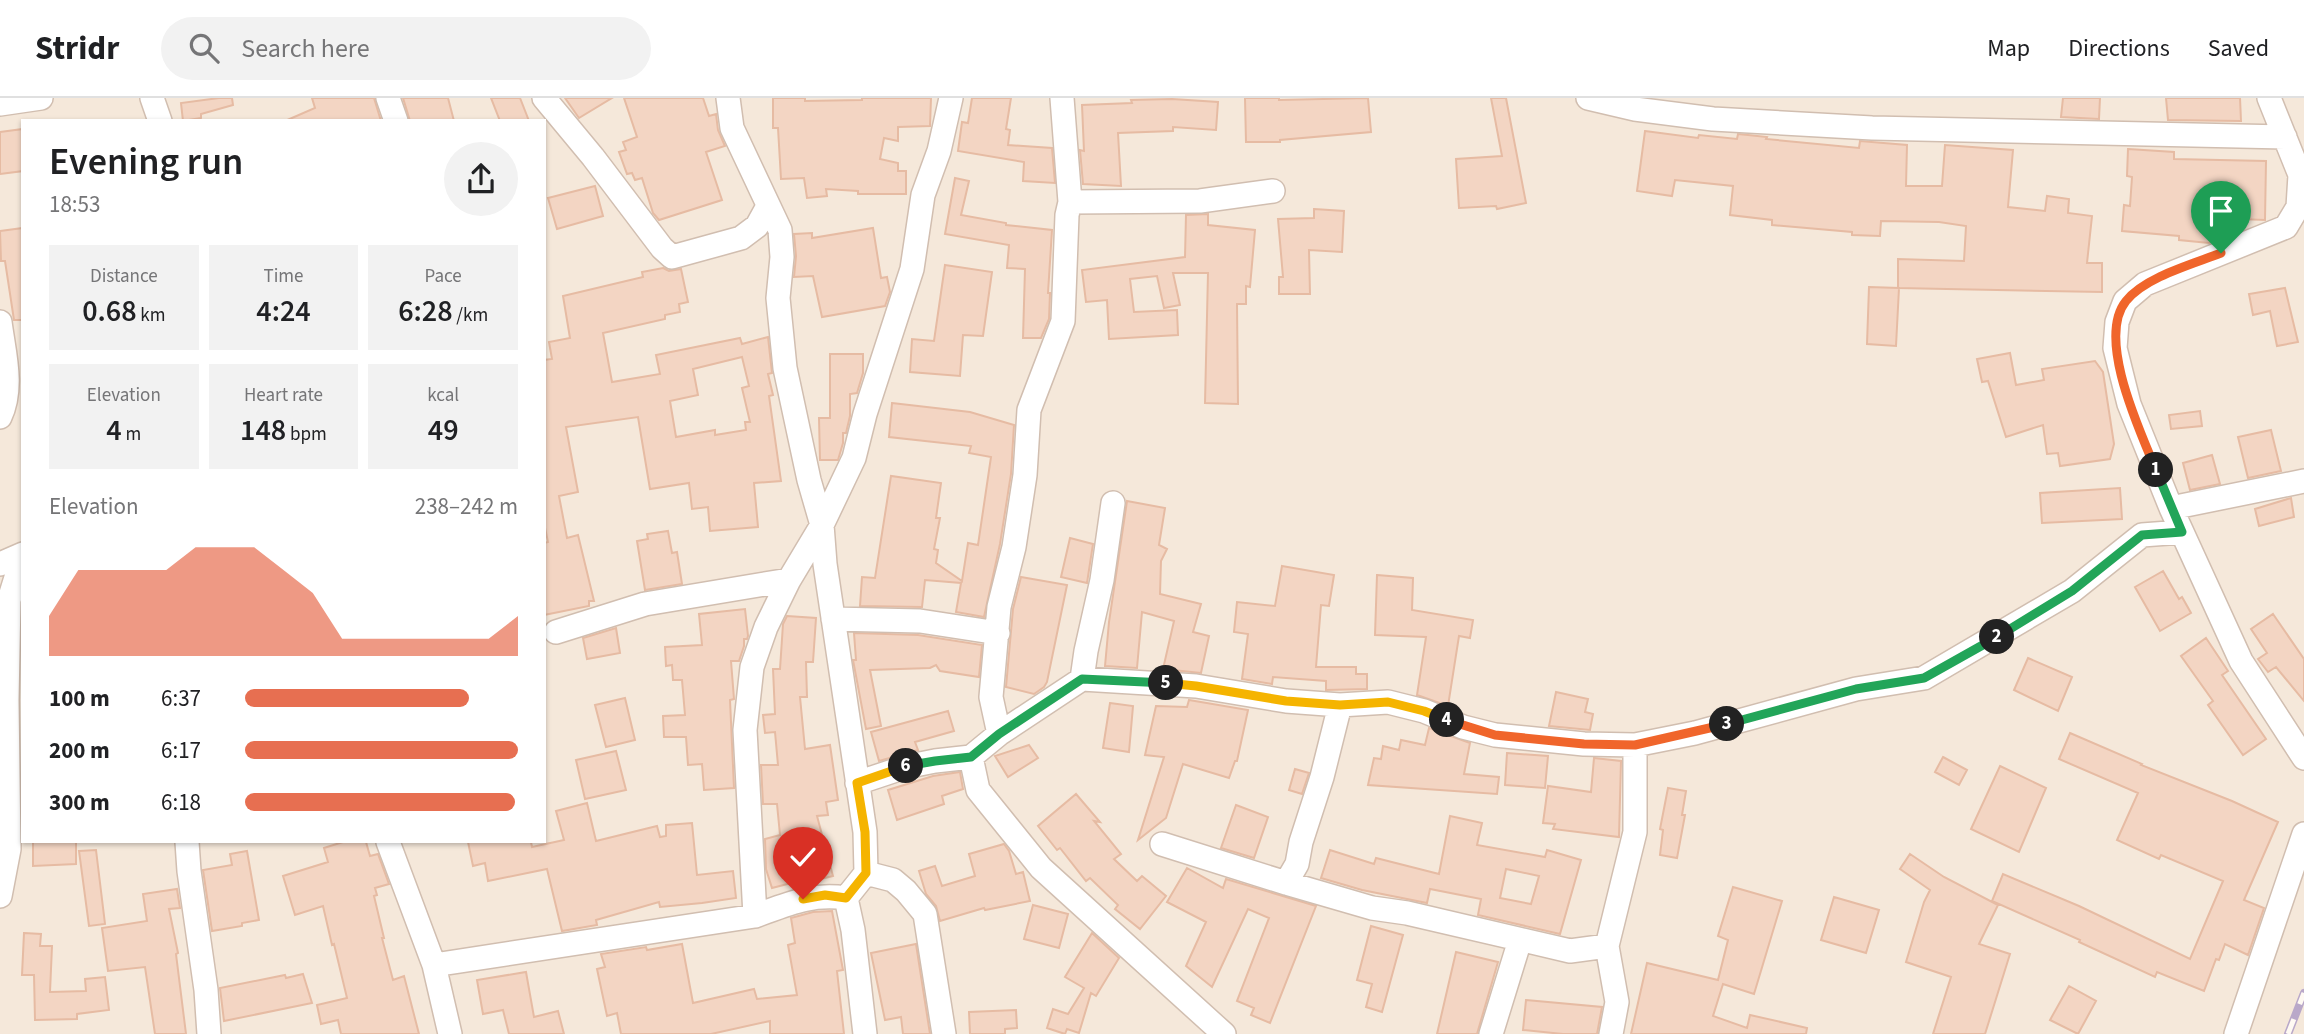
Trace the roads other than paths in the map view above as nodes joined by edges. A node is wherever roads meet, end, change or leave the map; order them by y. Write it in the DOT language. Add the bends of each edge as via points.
graph roads {
  1 [pos="41,98"];
  2 [pos="152,98"];
  3 [pos="388,98"];
  4 [pos="544,98"];
  5 [pos="728,98"];
  6 [pos="951,98"];
  7 [pos="1062,98"];
  8 [pos="1588,98"];
  9 [pos="2269,98"];
  10 [pos="1636,103"];
  11 [pos="0,104"];
  12 [pos="159,119"];
  13 [pos="395,119"];
  14 [pos="2285,136"];
  15 [pos="1273,191"];
  16 [pos="1070,202"];
  17 [pos="768,206"];
  18 [pos="0,322"];
  19 [pos="0,417"];
  20 [pos="2304,481"];
  21 [pos="1113,503"];
  22 [pos="2171,508"];
  23 [pos="822,524"];
  24 [pos="2182,532"];
  25 [pos="21,556"];
  26 [pos="21,561"];
  27 [pos="0,564"];
  28 [pos="789,579"];
  29 [pos="833,619"];
  30 [pos="556,632"];
  31 [pos="998,633"];
  32 [pos="1082,679"];
  33 [pos="1340,705"];
  34 [pos="999,734"];
  35 [pos="1635,745"];
  36 [pos="971,757"];
  37 [pos="2304,758"];
  38 [pos="857,783"];
  39 [pos="2304,834"];
  40 [pos="187,843"];
  41 [pos="388,843"];
  42 [pos="1162,844"];
  43 [pos="866,873"];
  44 [pos="1286,883"];
  45 [pos="0,896"];
  46 [pos="846,898"];
  47 [pos="755,915"];
  48 [pos="1521,940"];
  49 [pos="1607,947"];
  50 [pos="434,965"];
  51 [pos="209,1034"];
  52 [pos="450,1034"];
  53 [pos="865,1034"];
  54 [pos="944,1034"];
  55 [pos="1224,1034"];
  56 [pos="1492,1034"];
  57 [pos="1611,1034"];
  58 [pos="2236,1034"];
  1 -- 11 [label="street"];
  2 -- 12 [label="street"];
  3 -- 13 [label="street"];
  4 -- 17 [label="street" via="673,257 741,238 757,226"];
  5 -- 17 [label="street" via="732,128"];
  6 -- 23 [label="street" via="923,195 912,269 854,458"];
  7 -- 16 [label="street"];
  8 -- 10 [label="street"];
  9 -- 14 [label="street"];
  10 -- 14 [label="street" via="1713,119 1872,128"];
  14 -- 22 [label="street" via="2300,175 2298,208 2286,227 2145,284 2125,302 2117,322 2115,348 2129,404"];
  15 -- 16 [label="street" via="1200,201"];
  16 -- 31 [label="street" via="1063,321 1029,410 1025,475"];
  17 -- 23 [label="street" via="780,230 778,298 785,368"];
  18 -- 19 [label="street" via="8,379"];
  20 -- 22 [label="street"];
  21 -- 32 [label="street"];
  22 -- 24 [label="street"];
  23 -- 28 [label="street"];
  23 -- 29 [label="street"];
  24 -- 35 [label="street" via="2142,535 2072,591 1924,678 1856,689"];
  24 -- 37 [label="street" via="2241,661"];
  25 -- 27 [label="street"];
  26 -- 45 [label="street" via="9,600 9,849"];
  28 -- 30 [label="street" via="645,604"];
  28 -- 47 [label="street" via="752,667 745,730"];
  29 -- 31 [label="street" via="920,621"];
  29 -- 38 [label="street"];
  31 -- 34 [label="street" via="991,697"];
  32 -- 33 [label="street" via="1196,686"];
  32 -- 34 [label="street"];
  33 -- 35 [label="street" via="1388,702 1495,735"];
  33 -- 44 [label="street" via="1297,864"];
  34 -- 36 [label="street"];
  35 -- 49 [label="street" via="1635,832"];
  36 -- 38 [label="street" via="905,766"];
  36 -- 55 [label="street" via="978,790 1041,867"];
  38 -- 43 [label="street"];
  39 -- 58 [label="street"];
  40 -- 51 [label="street"];
  41 -- 50 [label="street"];
  42 -- 44 [label="street"];
  43 -- 46 [label="street"];
  43 -- 54 [label="street" via="893,880 925,915"];
  44 -- 48 [label="street" via="1373,908"];
  46 -- 47 [label="street" via="803,899"];
  46 -- 53 [label="street"];
  47 -- 50 [label="street"];
  48 -- 49 [label="street" via="1570,951"];
  48 -- 56 [label="street"];
  49 -- 57 [label="street" via="1617,1002"];
  50 -- 52 [label="street"];
}
